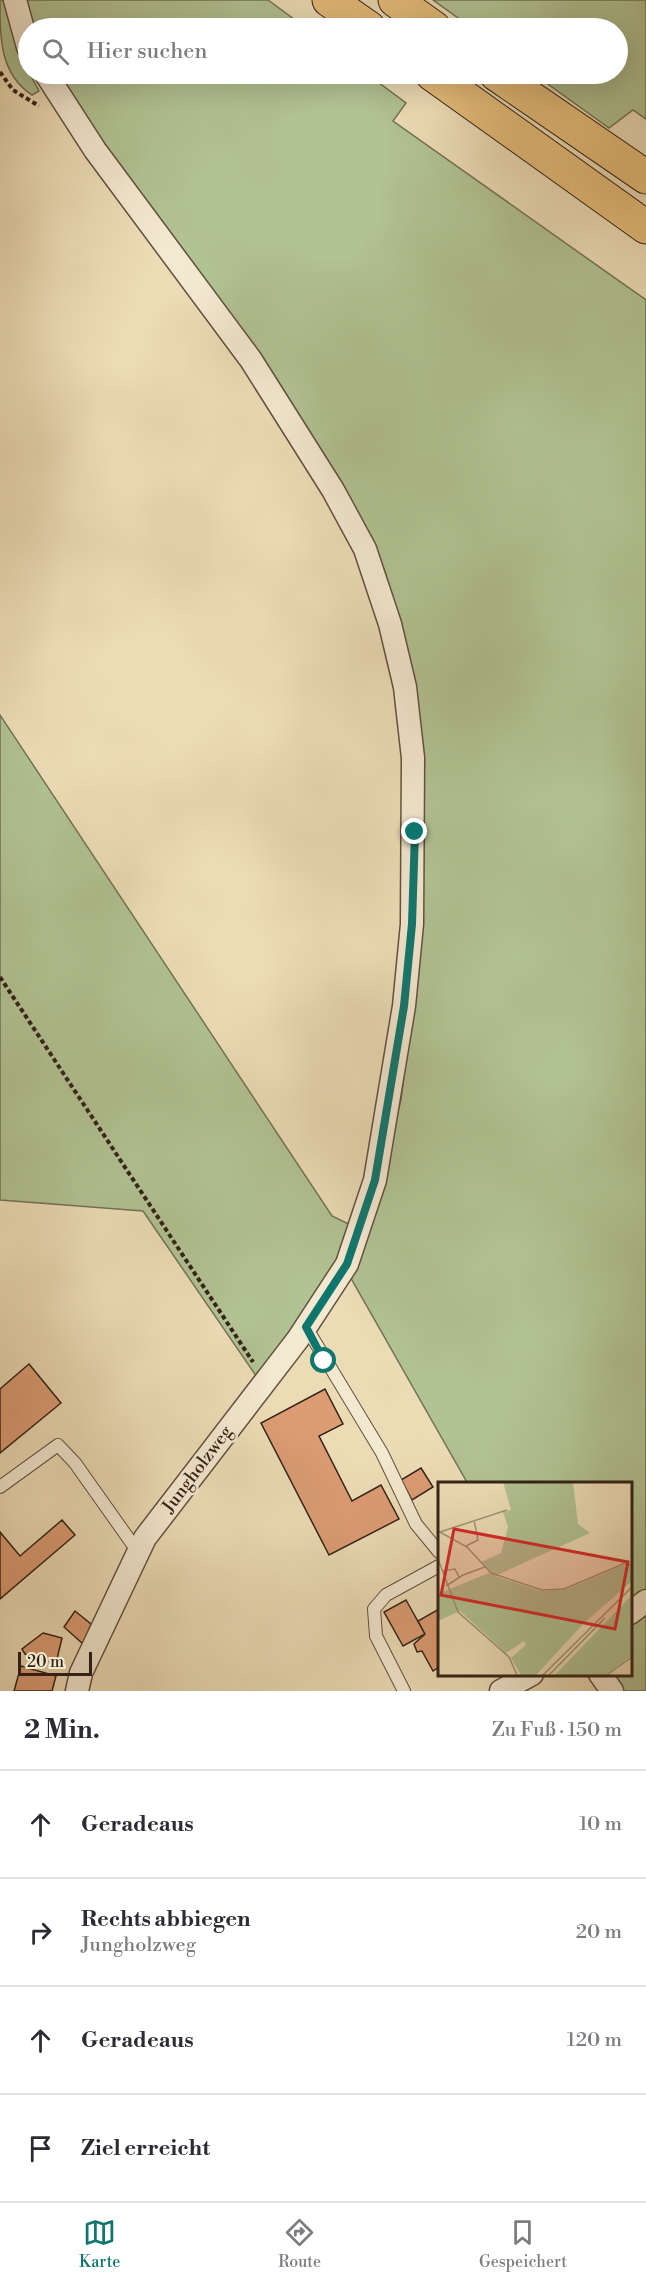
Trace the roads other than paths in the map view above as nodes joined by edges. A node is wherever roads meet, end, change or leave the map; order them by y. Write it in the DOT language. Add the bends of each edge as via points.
graph roads {
  1 [pos="15,0"];
  2 [pos="329,0"];
  3 [pos="395,0"];
  4 [pos="20,18"];
  5 [pos="355,18"];
  6 [pos="420,18"];
  7 [pos="52,84"];
  8 [pos="446,84"];
  9 [pos="511,84"];
  10 [pos="646,177"];
  11 [pos="646,227"];
  12 [pos="306,1327"];
  13 [pos="0,1487"];
  14 [pos="438,1551"];
  15 [pos="138,1552"];
  16 [pos="438,1567"];
  17 [pos="646,1601"];
  18 [pos="631,1612"];
  19 [pos="528,1676"];
  20 [pos="601,1676"];
  21 [pos="77,1691"];
  22 [pos="404,1691"];
  23 [pos="501,1691"];
  24 [pos="612,1691"];
  1 -- 4 [label="street"];
  2 -- 5 [label="highway"];
  3 -- 6 [label="highway"];
  7 -- 12 [label="street, Jungholzweg" via="95,150 251,360 333,490 364,549 390,624 405,687 413,758 412,924 404,1006 375,1180 347,1264"];
  8 -- 11 [label="highway"];
  9 -- 10 [label="highway"];
  12 -- 14 [label="lane" via="382,1453 416,1524"];
  12 -- 15 [label="street, Jungholzweg"];
  13 -- 15 [label="lane" via="58,1444"];
  15 -- 21 [label="street, Jungholzweg" via="81,1673"];
  16 -- 22 [label="lane" via="386,1595 374,1609 376,1636"];
  17 -- 18 [label="street"];
  19 -- 23 [label="street"];
  20 -- 24 [label="street"];
}
